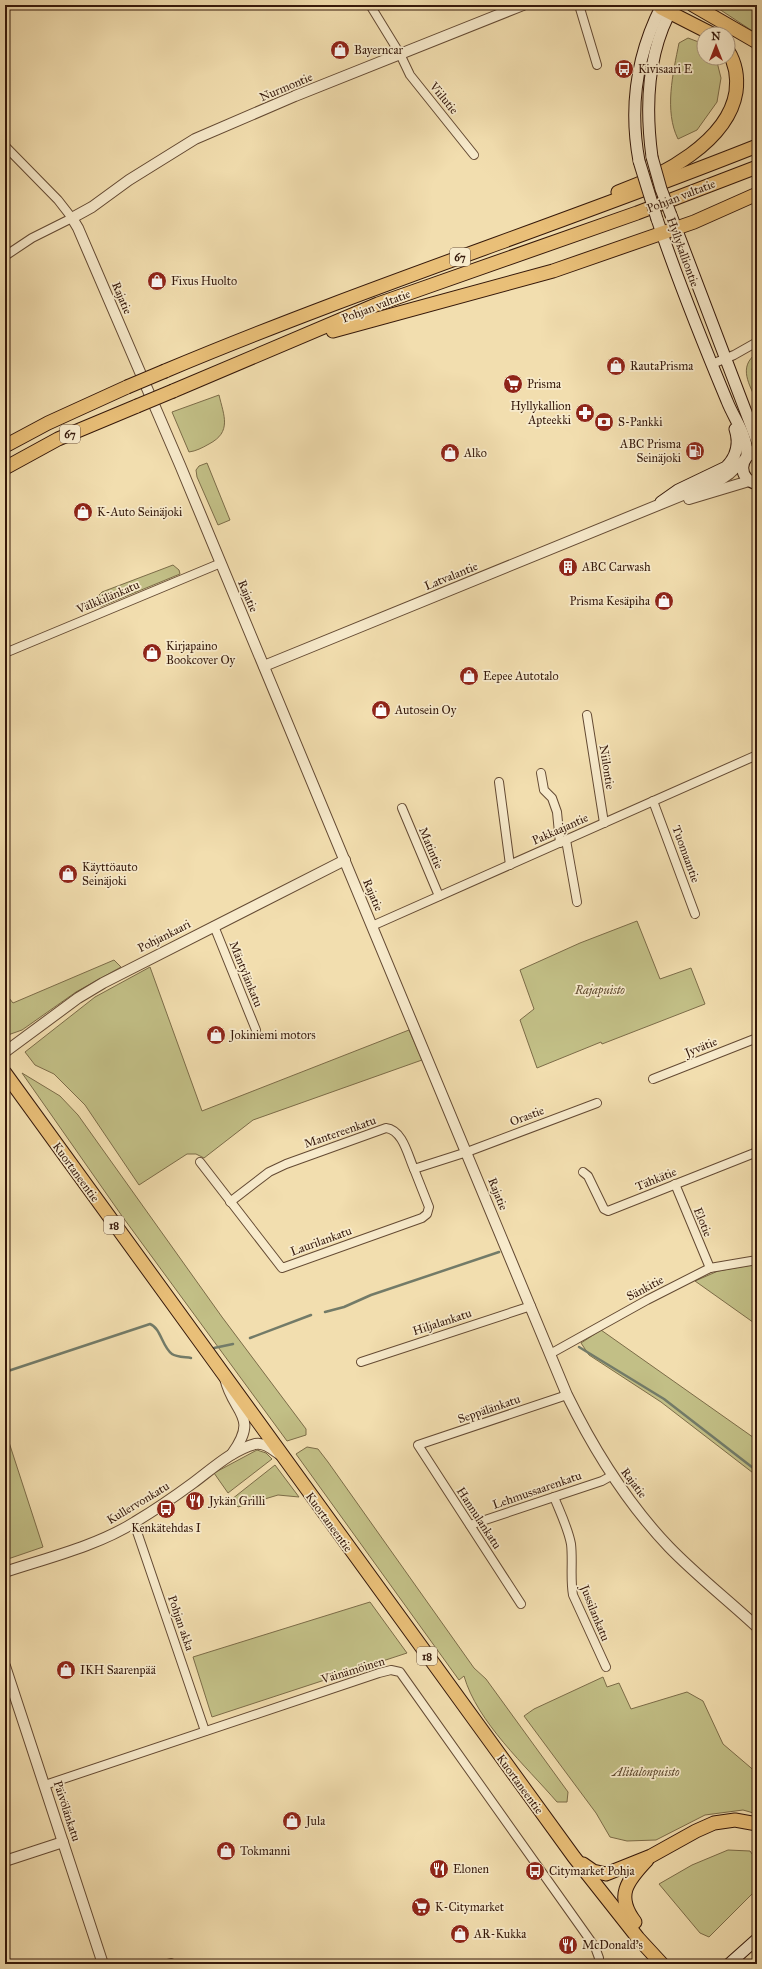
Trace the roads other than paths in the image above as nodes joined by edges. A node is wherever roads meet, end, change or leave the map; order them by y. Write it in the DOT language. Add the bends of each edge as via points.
graph roads {
  1 [pos="370,5"];
  2 [pos="523,5"];
  3 [pos="579,5"];
  4 [pos="694,5"];
  5 [pos="664,7"];
  6 [pos="699,26"];
  7 [pos="757,42"];
  8 [pos="400,54"];
  9 [pos="597,64"];
  10 [pos="734,66"];
  11 [pos="5,146"];
  12 [pos="757,146"];
  13 [pos="474,155"];
  14 [pos="757,167"];
  15 [pos="757,194"];
  16 [pos="72,218"];
  17 [pos="676,229"];
  18 [pos="662,234"];
  19 [pos="5,256"];
  20 [pos="440,264"];
  21 [pos="757,342"];
  22 [pos="726,359"];
  23 [pos="712,364"];
  24 [pos="173,390"];
  25 [pos="728,403"];
  26 [pos="757,441"];
  27 [pos="5,446"];
  28 [pos="749,455"];
  29 [pos="5,468"];
  30 [pos="755,485"];
  31 [pos="662,502"];
  32 [pos="648,510"];
  33 [pos="221,563"];
  34 [pos="5,653"];
  35 [pos="264,666"];
  36 [pos="587,715"];
  37 [pos="757,755"];
  38 [pos="541,774"];
  39 [pos="499,782"];
  40 [pos="654,801"];
  41 [pos="402,808"];
  42 [pos="604,823"];
  43 [pos="563,841"];
  44 [pos="345,860"];
  45 [pos="510,865"];
  46 [pos="439,896"];
  47 [pos="577,902"];
  48 [pos="695,914"];
  49 [pos="214,926"];
  50 [pos="372,926"];
  51 [pos="256,1030"];
  52 [pos="757,1038"];
  53 [pos="5,1052"];
  54 [pos="5,1073"];
  55 [pos="653,1080"];
  56 [pos="596,1103"];
  57 [pos="467,1152"];
  58 [pos="757,1152"];
  59 [pos="200,1162"];
  60 [pos="414,1170"];
  61 [pos="583,1172"];
  62 [pos="675,1184"];
  63 [pos="230,1202"];
  64 [pos="757,1260"];
  65 [pos="710,1268"];
  66 [pos="530,1306"];
  67 [pos="550,1354"];
  68 [pos="362,1362"];
  69 [pos="224,1376"];
  70 [pos="567,1395"];
  71 [pos="418,1445"];
  72 [pos="280,1454"];
  73 [pos="230,1455"];
  74 [pos="611,1476"];
  75 [pos="554,1497"];
  76 [pos="134,1523"];
  77 [pos="470,1525"];
  78 [pos="5,1572"];
  79 [pos="521,1604"];
  80 [pos="757,1627"];
  81 [pos="5,1666"];
  82 [pos="606,1667"];
  83 [pos="205,1731"];
  84 [pos="45,1785"];
  85 [pos="757,1824"];
  86 [pos="63,1842"];
  87 [pos="651,1856"];
  88 [pos="574,1857"];
  89 [pos="5,1861"];
  90 [pos="638,1938"];
  91 [pos="757,1939"];
  92 [pos="757,1948"];
  93 [pos="103,1964"];
  94 [pos="598,1964"];
  95 [pos="653,1964"];
  96 [pos="662,1964"];
  97 [pos="730,1964"];
  98 [pos="740,1964"];
  1 -- 8 [label="street, Viilutie"];
  2 -- 8 [label="street, Nurmontie"];
  3 -- 9 [label="street"];
  4 -- 7 [label="highway"];
  5 -- 6 [label="highway"];
  5 -- 17 [label="main road, Hyllykalliontie, bridge" via="649,90 648,114 652,157 660,189"];
  5 -- 18 [label="main road, Hyllykalliontie, bridge" via="647,39 637,79 634,120 639,161"];
  8 -- 13 [label="street, Viilutie" via="410,75"];
  8 -- 16 [label="street, Nurmontie" via="195,139"];
  10 -- 20 [label="highway" via="737,76 734,100 721,128 708,141 670,166 622,190 495,236"];
  11 -- 16 [label="street, Rajatie" via="58,200"];
  12 -- 20 [label="highway, Pohjan valtatie / 67" via="620,200"];
  14 -- 24 [label="highway, Pohjan valtatie / 67" via="637,213 378,304"];
  15 -- 17 [label="highway"];
  16 -- 19 [label="street" via="32,238"];
  16 -- 33 [label="street, Rajatie"];
  17 -- 18 [label="highway"];
  17 -- 22 [label="main road, Hyllykalliontie"];
  18 -- 23 [label="main road, Hyllykalliontie"];
  18 -- 24 [label="highway" via="553,271 331,332"];
  20 -- 27 [label="highway, Pohjan valtatie / 67, bridge" via="320,308 165,371 48,423"];
  21 -- 22 [label="street"];
  22 -- 23 [label="street"];
  22 -- 26 [label="main road, Hyllykalliontie"];
  23 -- 25 [label="main road, Hyllykalliontie"];
  24 -- 29 [label="highway, Pohjan valtatie / 67, bridge" via="58,439"];
  25 -- 28 [label="main road, Hyllykalliontie"];
  25 -- 31 [label="main road" via="738,442 732,461 726,467 678,490"];
  28 -- 30 [label="main road, Hyllykalliontie" via="743,472"];
  28 -- 31 [label="street, Latvalantie" via="722,479"];
  30 -- 32 [label="street, Latvalantie" via="703,494 663,508"];
  31 -- 32 [label="street, Latvalantie"];
  32 -- 35 [label="street, Latvalantie"];
  33 -- 34 [label="street, Välkkilänkatu"];
  33 -- 35 [label="street, Rajatie"];
  35 -- 44 [label="street, Rajatie"];
  36 -- 42 [label="street, Niilontie"];
  37 -- 40 [label="street, Pakkaajantie"];
  38 -- 43 [label="street" via="544,790 552,798 557,812"];
  39 -- 45 [label="street"];
  40 -- 42 [label="street, Pakkaajantie"];
  40 -- 48 [label="street, Tuomaantie"];
  41 -- 46 [label="street, Matintie"];
  42 -- 43 [label="street, Pakkaajantie"];
  43 -- 45 [label="street, Pakkaajantie"];
  43 -- 47 [label="street"];
  44 -- 49 [label="street, Pohjankaari"];
  44 -- 50 [label="street, Rajatie"];
  45 -- 46 [label="street, Pakkaajantie"];
  46 -- 50 [label="street, Pakkaajantie"];
  49 -- 51 [label="street, Mäntylänkatu"];
  49 -- 53 [label="street, Pohjankaari" via="84,994"];
  50 -- 57 [label="street, Rajatie"];
  52 -- 55 [label="street, Jyvätie"];
  54 -- 69 [label="highway, Kuortaneentie / 18"];
  56 -- 57 [label="street, Orastie"];
  57 -- 60 [label="street"];
  57 -- 66 [label="street, Rajatie"];
  58 -- 62 [label="street, Tähkätie"];
  59 -- 63 [label="street, Laurilankatu"];
  60 -- 63 [label="street, Mantereenkatu" via="398,1133 386,1128 269,1172"];
  60 -- 63 [label="street, Laurilankatu" via="429,1207 427,1214 422,1218 282,1268"];
  61 -- 62 [label="street, Tähkätie" via="588,1176 604,1209 608,1211"];
  62 -- 65 [label="street, Elotie"];
  64 -- 65 [label="street, Sänkitie"];
  65 -- 67 [label="street, Sänkitie"];
  66 -- 67 [label="street, Rajatie"];
  66 -- 68 [label="street, Hiljalankatu"];
  67 -- 70 [label="street, Rajatie"];
  69 -- 72 [label="highway, Kuortaneentie / 18"];
  69 -- 73 [label="street, Kullervonkatu" via="228,1391 242,1413 244,1422 241,1441"];
  70 -- 71 [label="street, Seppälänkatu"];
  70 -- 74 [label="street, Rajatie" via="584,1431"];
  71 -- 77 [label="street, Hannulankatu"];
  72 -- 73 [label="street, Kullervonkatu" via="270,1447 255,1444"];
  72 -- 88 [label="highway, Kuortaneentie / 18"];
  73 -- 76 [label="street, Kullervonkatu" via="180,1493"];
  74 -- 75 [label="street, Lehmussaarenkatu"];
  74 -- 80 [label="street, Rajatie" via="668,1546"];
  75 -- 77 [label="street, Lehmussaarenkatu"];
  75 -- 82 [label="street, Jussilankatu" via="571,1546 570,1582 573,1594"];
  76 -- 78 [label="street, Kullervonkatu" via="110,1536"];
  76 -- 83 [label="street, Pohjan akka"];
  77 -- 79 [label="street, Hannulankatu"];
  81 -- 84 [label="street, Päivölänkatu"];
  83 -- 84 [label="street, Väinämöinen"];
  83 -- 94 [label="street, Väinämöinen" via="379,1673 391,1670 400,1672 592,1944 599,1958"];
  84 -- 86 [label="street, Päivölänkatu"];
  85 -- 87 [label="highway" via="735,1820 714,1823"];
  86 -- 89 [label="street"];
  86 -- 93 [label="street, Päivölänkatu"];
  87 -- 88 [label="highway" via="606,1874 593,1871"];
  87 -- 96 [label="highway" via="627,1884 626,1911 657,1952"];
  88 -- 90 [label="highway, Kuortaneentie / 18"];
  90 -- 95 [label="highway"];
  90 -- 96 [label="highway, Kuortaneentie / 18"];
  91 -- 97 [label="main road"];
  92 -- 98 [label="main road"];
}
